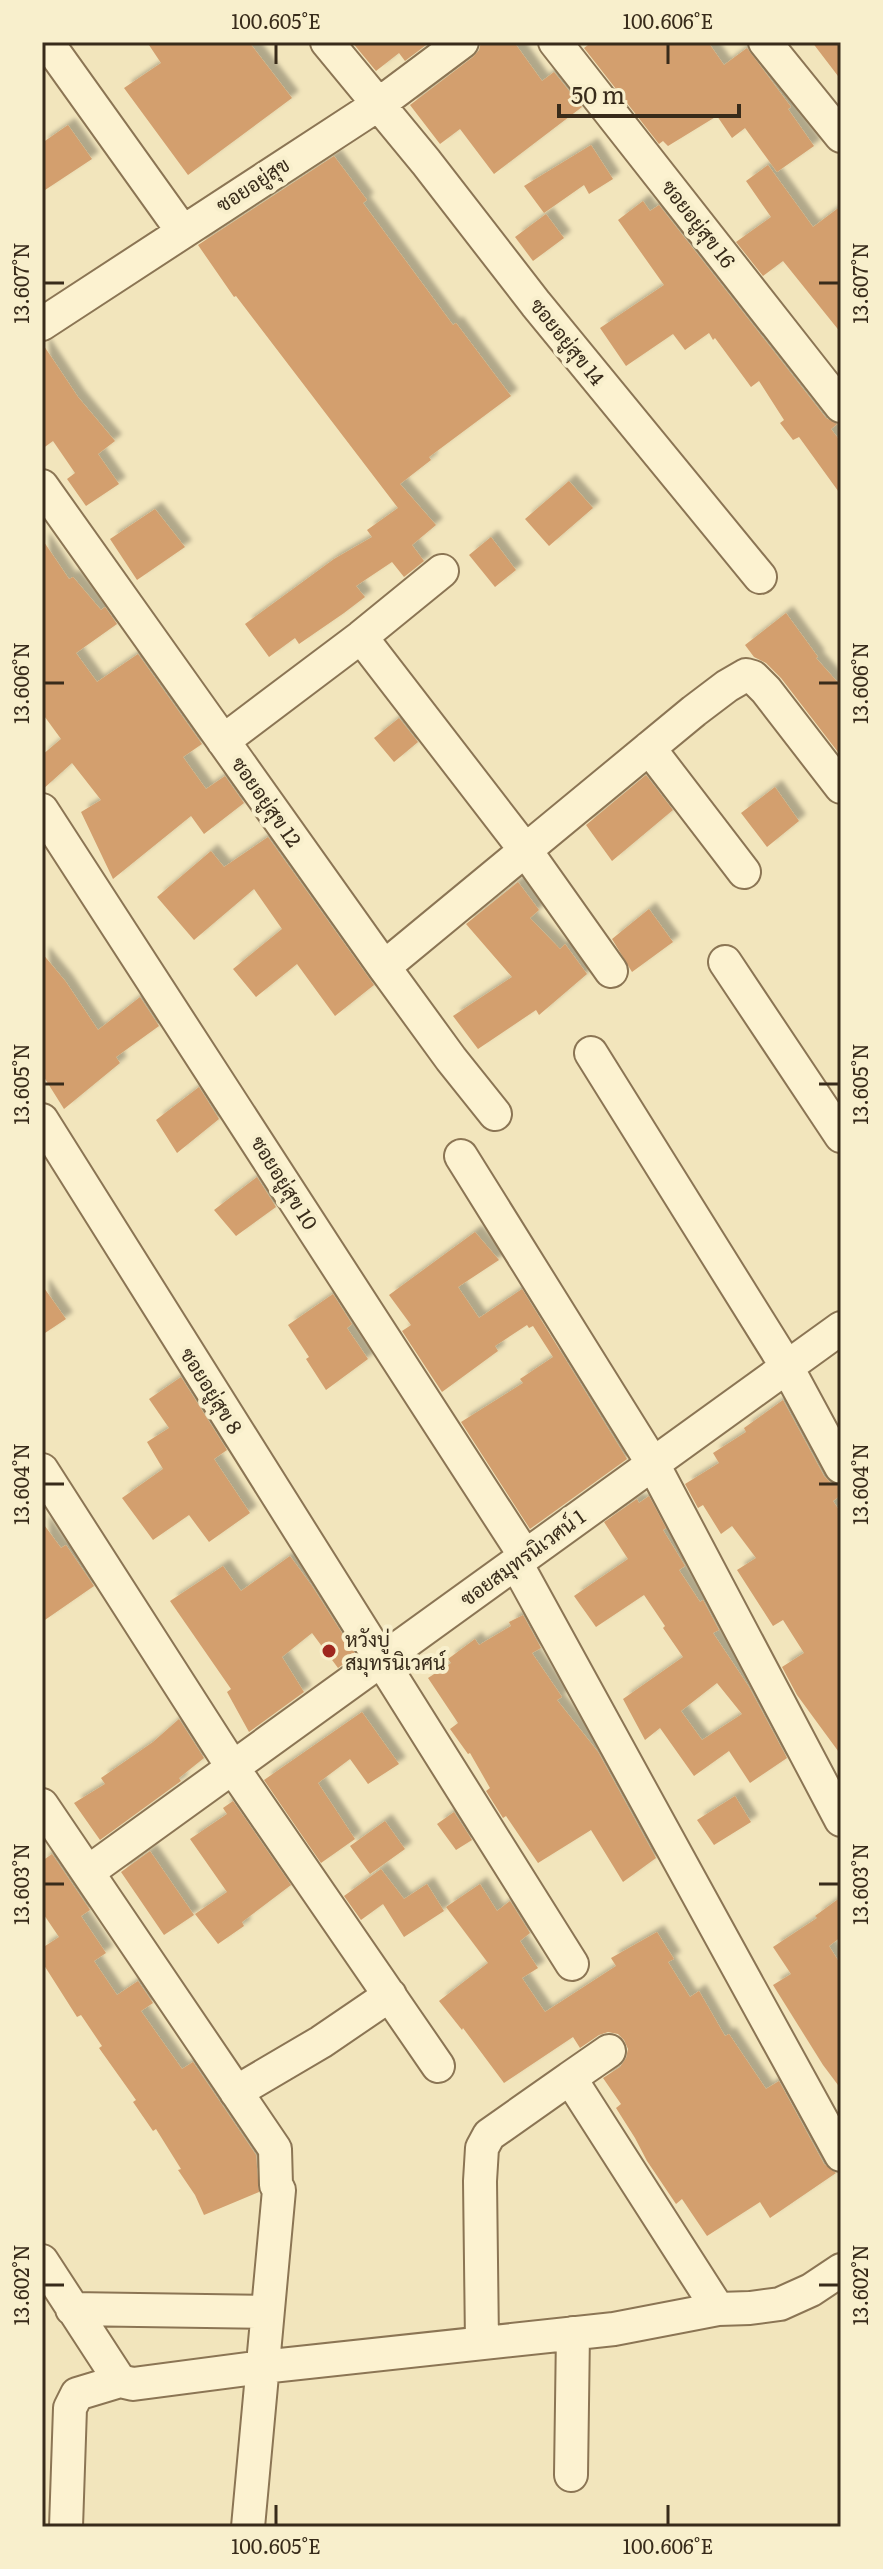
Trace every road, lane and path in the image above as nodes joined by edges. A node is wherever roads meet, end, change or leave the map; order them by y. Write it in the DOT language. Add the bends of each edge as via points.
graph roads {
  1 [pos="47,42"];
  2 [pos="327,42"];
  3 [pos="462,42"];
  4 [pos="555,42"];
  5 [pos="765,42"];
  6 [pos="379,104"];
  7 [pos="841,136"];
  8 [pos="183,232"];
  9 [pos="42,324"];
  10 [pos="841,406"];
  11 [pos="42,486"];
  12 [pos="442,571"];
  13 [pos="760,577"];
  14 [pos="361,637"];
  15 [pos="223,741"];
  16 [pos="649,748"];
  17 [pos="841,787"];
  18 [pos="42,810"];
  19 [pos="526,851"];
  20 [pos="744,872"];
  21 [pos="725,962"];
  22 [pos="384,967"];
  23 [pos="611,971"];
  24 [pos="591,1053"];
  25 [pos="495,1114"];
  26 [pos="42,1120"];
  27 [pos="841,1136"];
  28 [pos="461,1156"];
  29 [pos="841,1328"];
  30 [pos="787,1367"];
  31 [pos="653,1464"];
  32 [pos="841,1467"];
  33 [pos="42,1470"];
  34 [pos="520,1559"];
  35 [pos="381,1661"];
  36 [pos="233,1768"];
  37 [pos="42,1805"];
  38 [pos="841,1820"];
  39 [pos="88,1872"];
  40 [pos="572,1964"];
  41 [pos="390,1995"];
  42 [pos="609,2051"];
  43 [pos="438,2066"];
  44 [pos="570,2078"];
  45 [pos="236,2092"];
  46 [pos="841,2155"];
  47 [pos="42,2261"];
  48 [pos="841,2270"];
  49 [pos="72,2309"];
  50 [pos="718,2309"];
  51 [pos="267,2312"];
  52 [pos="573,2333"];
  53 [pos="482,2342"];
  54 [pos="262,2367"];
  55 [pos="120,2381"];
  56 [pos="571,2475"];
  57 [pos="66,2527"];
  58 [pos="248,2527"];
  1 -- 8 [label="street"];
  2 -- 6 [label="street, ซอยอยู่สุข 14"];
  3 -- 6 [label="street, ซอยอยู่สุข"];
  4 -- 10 [label="street, ซอยอยู่สุข 16"];
  5 -- 7 [label="street"];
  6 -- 8 [label="street, ซอยอยู่สุข"];
  6 -- 13 [label="street, ซอยอยู่สุข 14"];
  8 -- 9 [label="street, ซอยอยู่สุข"];
  11 -- 15 [label="street, ซอยอยู่สุข 12"];
  12 -- 14 [label="street"];
  14 -- 15 [label="street"];
  14 -- 19 [label="street"];
  15 -- 22 [label="street, ซอยอยู่สุข 12"];
  16 -- 17 [label="street" via="746,675 766,690"];
  16 -- 19 [label="street"];
  16 -- 20 [label="street"];
  18 -- 34 [label="street, ซอยอยู่สุข 10"];
  19 -- 22 [label="street"];
  19 -- 23 [label="street"];
  21 -- 27 [label="street"];
  22 -- 25 [label="street, ซอยอยู่สุข 12"];
  24 -- 30 [label="street"];
  26 -- 35 [label="street, ซอยอยู่สุข 8"];
  28 -- 31 [label="street"];
  29 -- 30 [label="street, ซอยสมุทรนิเวศน์ 1"];
  30 -- 31 [label="street, ซอยสมุทรนิเวศน์ 1"];
  30 -- 32 [label="street"];
  31 -- 34 [label="street, ซอยสมุทรนิเวศน์ 1"];
  31 -- 38 [label="street"];
  33 -- 36 [label="street"];
  34 -- 35 [label="street, ซอยสมุทรนิเวศน์ 1"];
  34 -- 46 [label="street, ซอยอยู่สุข 10"];
  35 -- 36 [label="street, ซอยสมุทรนิเวศน์ 1"];
  35 -- 40 [label="street, ซอยอยู่สุข 8"];
  36 -- 39 [label="street, ซอยสมุทรนิเวศน์ 1"];
  36 -- 41 [label="street"];
  37 -- 39 [label="street"];
  39 -- 45 [label="street"];
  41 -- 43 [label="street"];
  41 -- 45 [label="street"];
  42 -- 44 [label="street"];
  44 -- 50 [label="street"];
  44 -- 53 [label="street" via="489,2135 482,2148"];
  45 -- 51 [label="street" via="275,2149 279,2190"];
  47 -- 49 [label="street"];
  48 -- 50 [label="street" via="780,2304"];
  49 -- 51 [label="street"];
  49 -- 55 [label="street"];
  50 -- 52 [label="street"];
  51 -- 54 [label="street"];
  52 -- 53 [label="street"];
  52 -- 56 [label="street"];
  53 -- 54 [label="street"];
  54 -- 55 [label="street" via="133,2384"];
  54 -- 58 [label="street"];
  55 -- 57 [label="street" via="77,2394 70,2408"];
}
